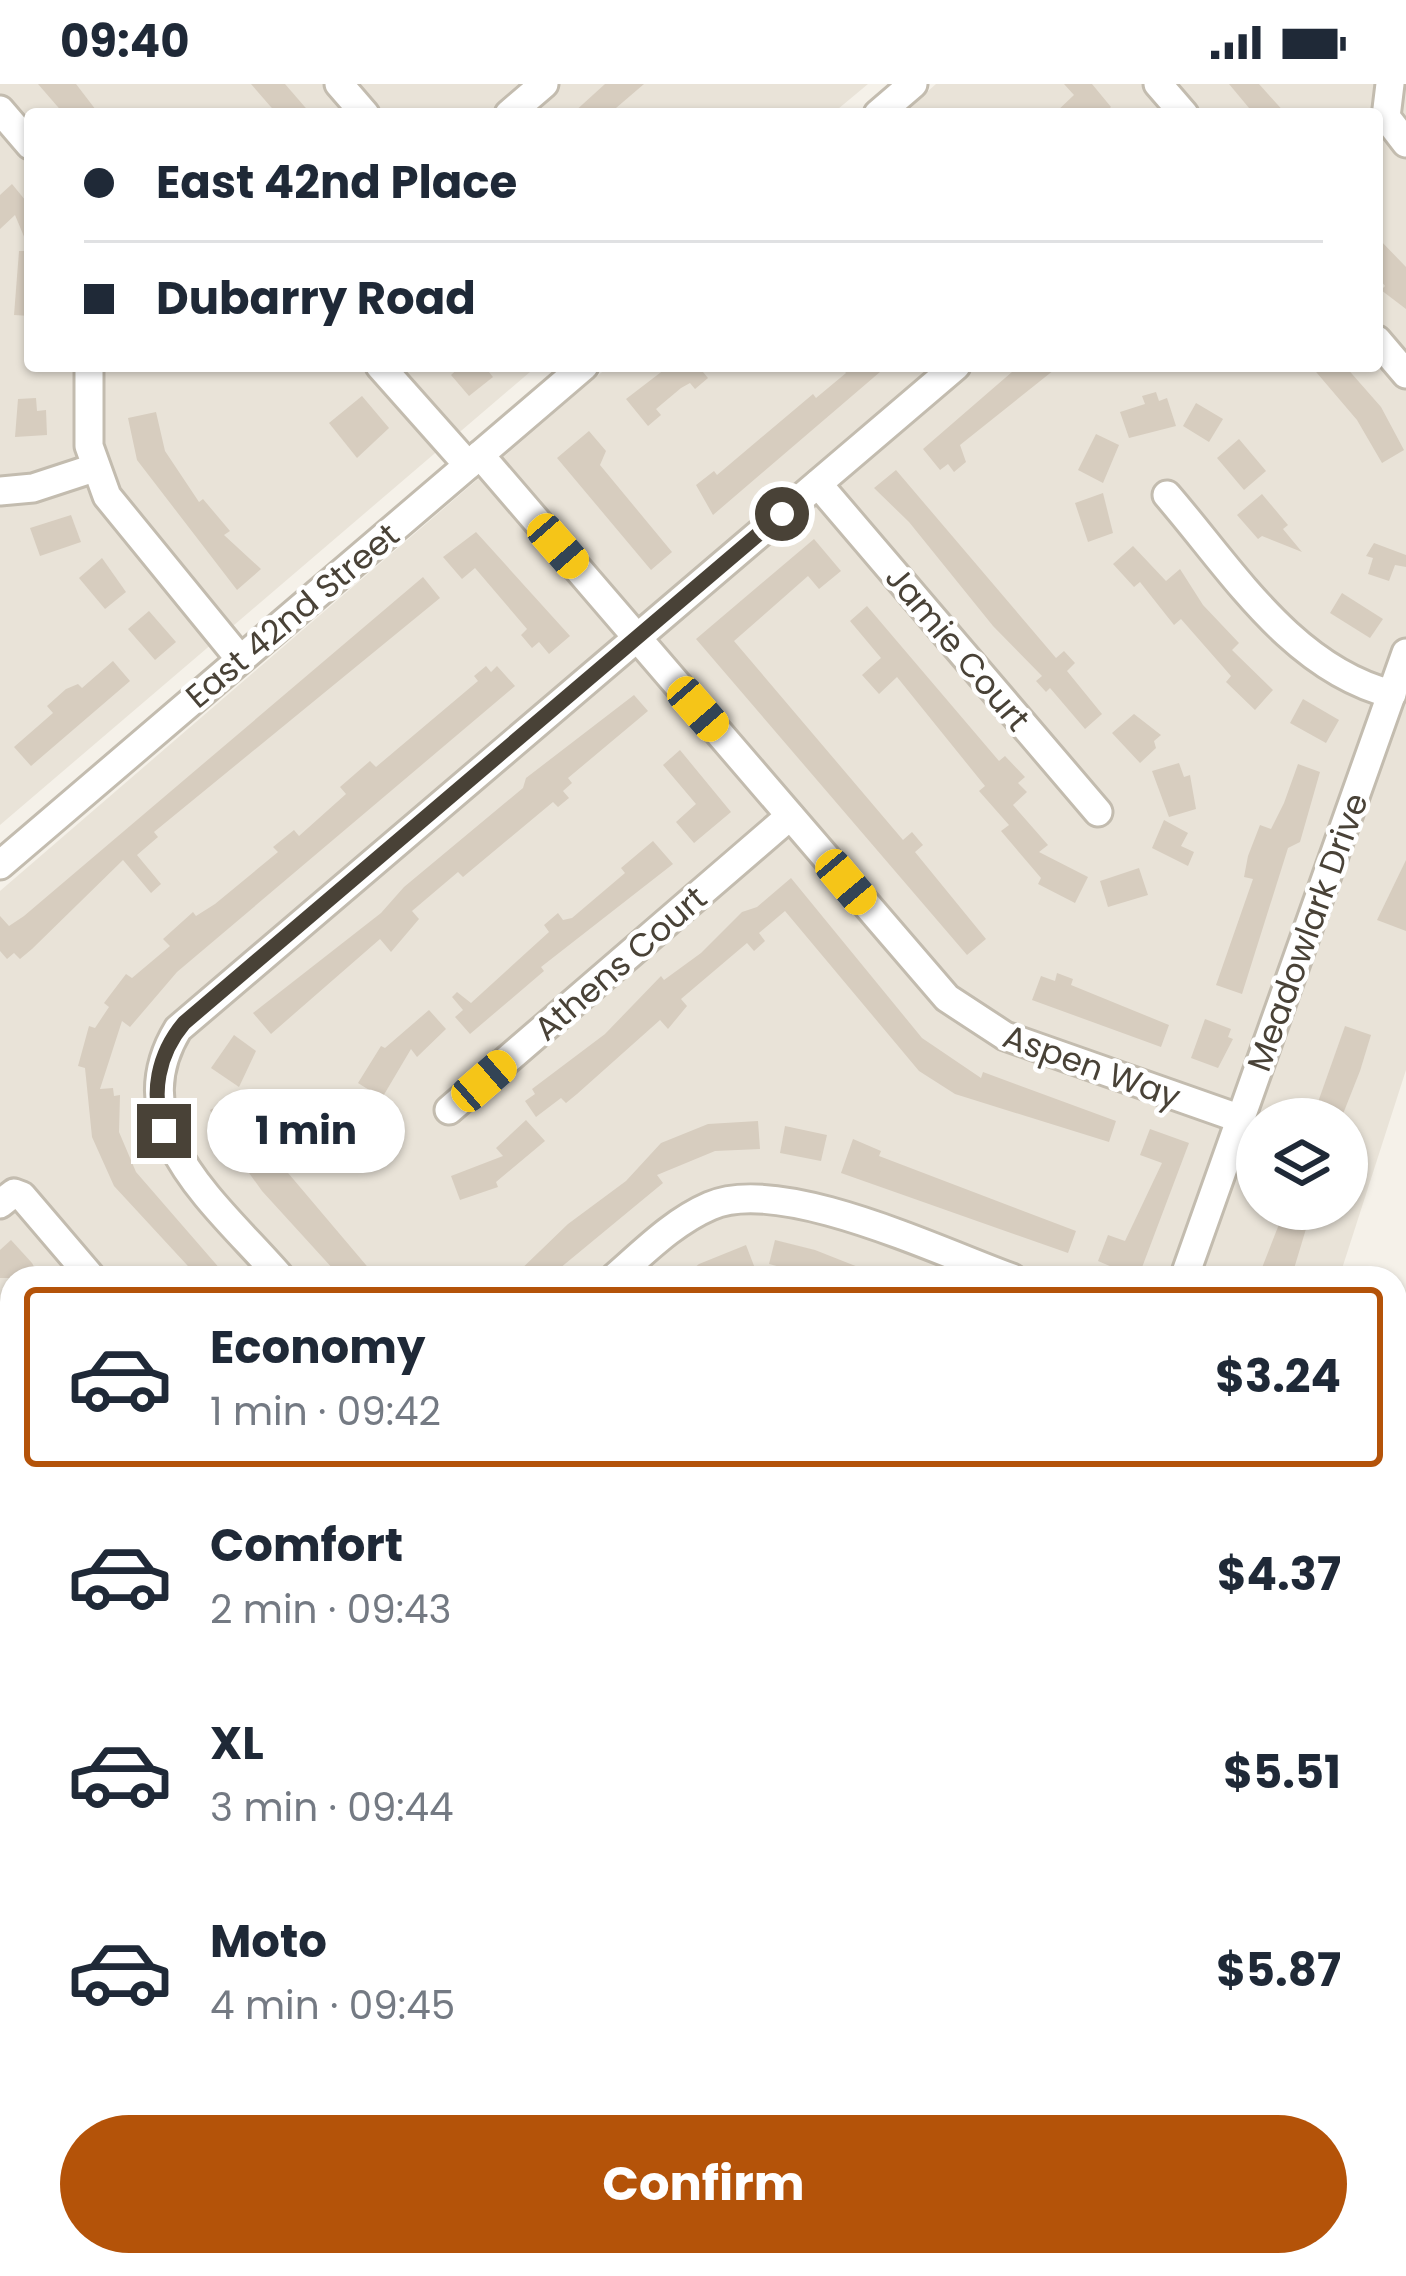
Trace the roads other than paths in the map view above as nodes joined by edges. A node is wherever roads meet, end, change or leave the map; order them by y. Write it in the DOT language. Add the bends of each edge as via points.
graph roads {
  1 [pos="339,84"];
  2 [pos="544,84"];
  3 [pos="913,84"];
  4 [pos="1158,84"];
  5 [pos="1390,84"];
  6 [pos="360,108"];
  7 [pos="516,108"];
  8 [pos="885,108"];
  9 [pos="1179,108"];
  10 [pos="0,110"];
  11 [pos="24,138"];
  12 [pos="1406,142"];
  13 [pos="1383,347"];
  14 [pos="89,372"];
  15 [pos="386,372"];
  16 [pos="577,372"];
  17 [pos="949,372"];
  18 [pos="1406,374"];
  19 [pos="474,460"];
  20 [pos="94,468"];
  21 [pos="818,484"];
  22 [pos="0,491"];
  23 [pos="1167,495"];
  24 [pos="637,637"];
  25 [pos="1406,653"];
  26 [pos="240,659"];
  27 [pos="1392,694"];
  28 [pos="1098,812"];
  29 [pos="790,816"];
  30 [pos="0,865"];
  31 [pos="1248,1098"];
  32 [pos="449,1110"];
  33 [pos="1236,1117"];
  34 [pos="1236,1133"];
  35 [pos="7,1198"];
  36 [pos="79,1266"];
  37 [pos="271,1266"];
  38 [pos="629,1266"];
  39 [pos="979,1266"];
  40 [pos="1188,1266"];
  1 -- 6 [label="street"];
  2 -- 7 [label="street"];
  3 -- 8 [label="street"];
  4 -- 9 [label="street"];
  5 -- 12 [label="street" via="1386,117"];
  10 -- 11 [label="street"];
  13 -- 18 [label="street"];
  14 -- 20 [label="street"];
  15 -- 19 [label="street, Aspen Way"];
  16 -- 19 [label="street, East 42nd Street"];
  17 -- 21 [label="street"];
  19 -- 24 [label="street, Aspen Way"];
  19 -- 26 [label="street, East 42nd Street"];
  20 -- 22 [label="street"];
  20 -- 26 [label="street" via="124,523"];
  21 -- 24 [label="street"];
  21 -- 28 [label="street, Jamie Court"];
  23 -- 27 [label="street" via="1302,649"];
  24 -- 29 [label="street, Aspen Way"];
  24 -- 37 [label="street" via="184,1023 160,1067 157,1100 170,1146"];
  25 -- 27 [label="street, Meadowlark Drive"];
  26 -- 30 [label="street, East 42nd Street"];
  27 -- 31 [label="street, Meadowlark Drive"];
  29 -- 32 [label="street, Athens Court"];
  29 -- 33 [label="street, Aspen Way" via="940,992 974,1019"];
  34 -- 40 [label="street, Meadowlark Drive"];
  35 -- 36 [label="street"];
  38 -- 39 [label="street" via="694,1213 750,1197 808,1204"];
}
